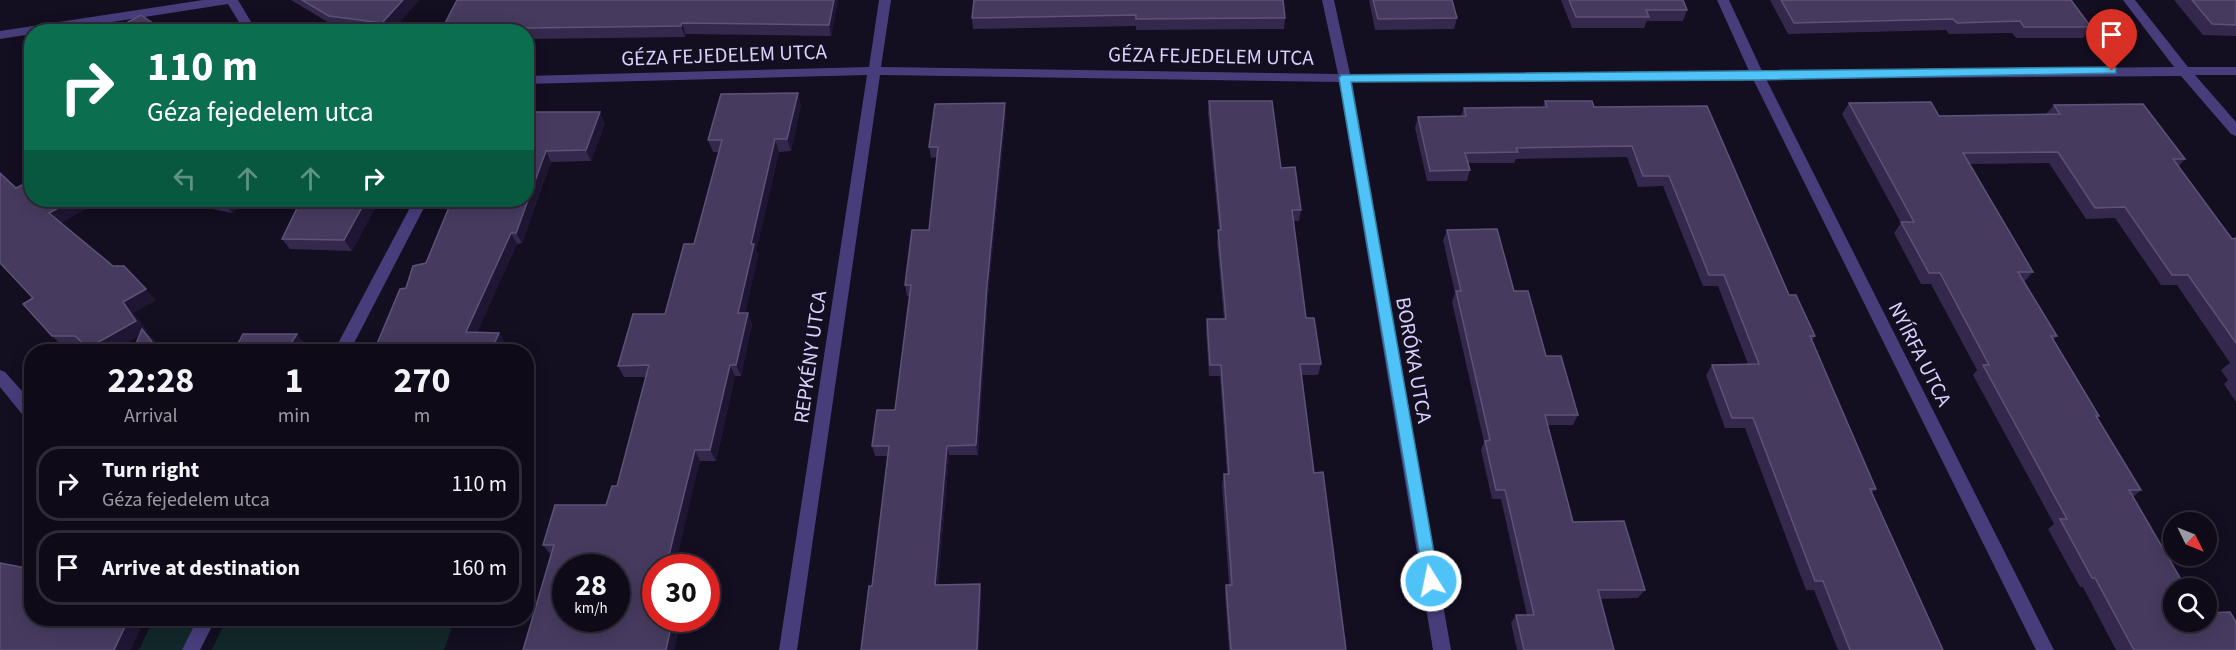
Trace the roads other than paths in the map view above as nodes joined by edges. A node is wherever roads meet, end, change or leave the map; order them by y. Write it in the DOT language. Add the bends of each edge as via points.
graph roads {
  1 [pos="230,0"];
  2 [pos="885,0"];
  3 [pos="1328,0"];
  4 [pos="1723,0"];
  5 [pos="2129,0"];
  6 [pos="72,24"];
  7 [pos="246,24"];
  8 [pos="24,31"];
  9 [pos="0,35"];
  10 [pos="2183,70"];
  11 [pos="873,71"];
  12 [pos="2236,71"];
  13 [pos="1758,76"];
  14 [pos="1345,78"];
  15 [pos="534,80"];
  16 [pos="2236,131"];
  17 [pos="417,207"];
  18 [pos="346,344"];
  19 [pos="0,376"];
  20 [pos="24,404"];
  21 [pos="203,626"];
  22 [pos="191,650"];
  23 [pos="788,650"];
  24 [pos="1442,650"];
  25 [pos="2045,650"];
  1 -- 6 [label="street"];
  1 -- 7 [label="street"];
  2 -- 11 [label="street, REPKÉNY UTCA"];
  3 -- 14 [label="street, BORÓKA UTCA"];
  4 -- 13 [label="street, NYÍRFA UTCA"];
  5 -- 10 [label="street"];
  8 -- 9 [label="street"];
  10 -- 12 [label="street, GÉZA FEJEDELEM UTCA"];
  10 -- 13 [label="street, GÉZA FEJEDELEM UTCA"];
  10 -- 16 [label="street"];
  11 -- 14 [label="street, GÉZA FEJEDELEM UTCA"];
  11 -- 15 [label="street, GÉZA FEJEDELEM UTCA"];
  11 -- 23 [label="street, REPKÉNY UTCA"];
  13 -- 14 [label="street, GÉZA FEJEDELEM UTCA"];
  13 -- 25 [label="street, NYÍRFA UTCA"];
  14 -- 24 [label="street, BORÓKA UTCA"];
  17 -- 18 [label="street"];
  19 -- 20 [label="street"];
  21 -- 22 [label="street"];
}
